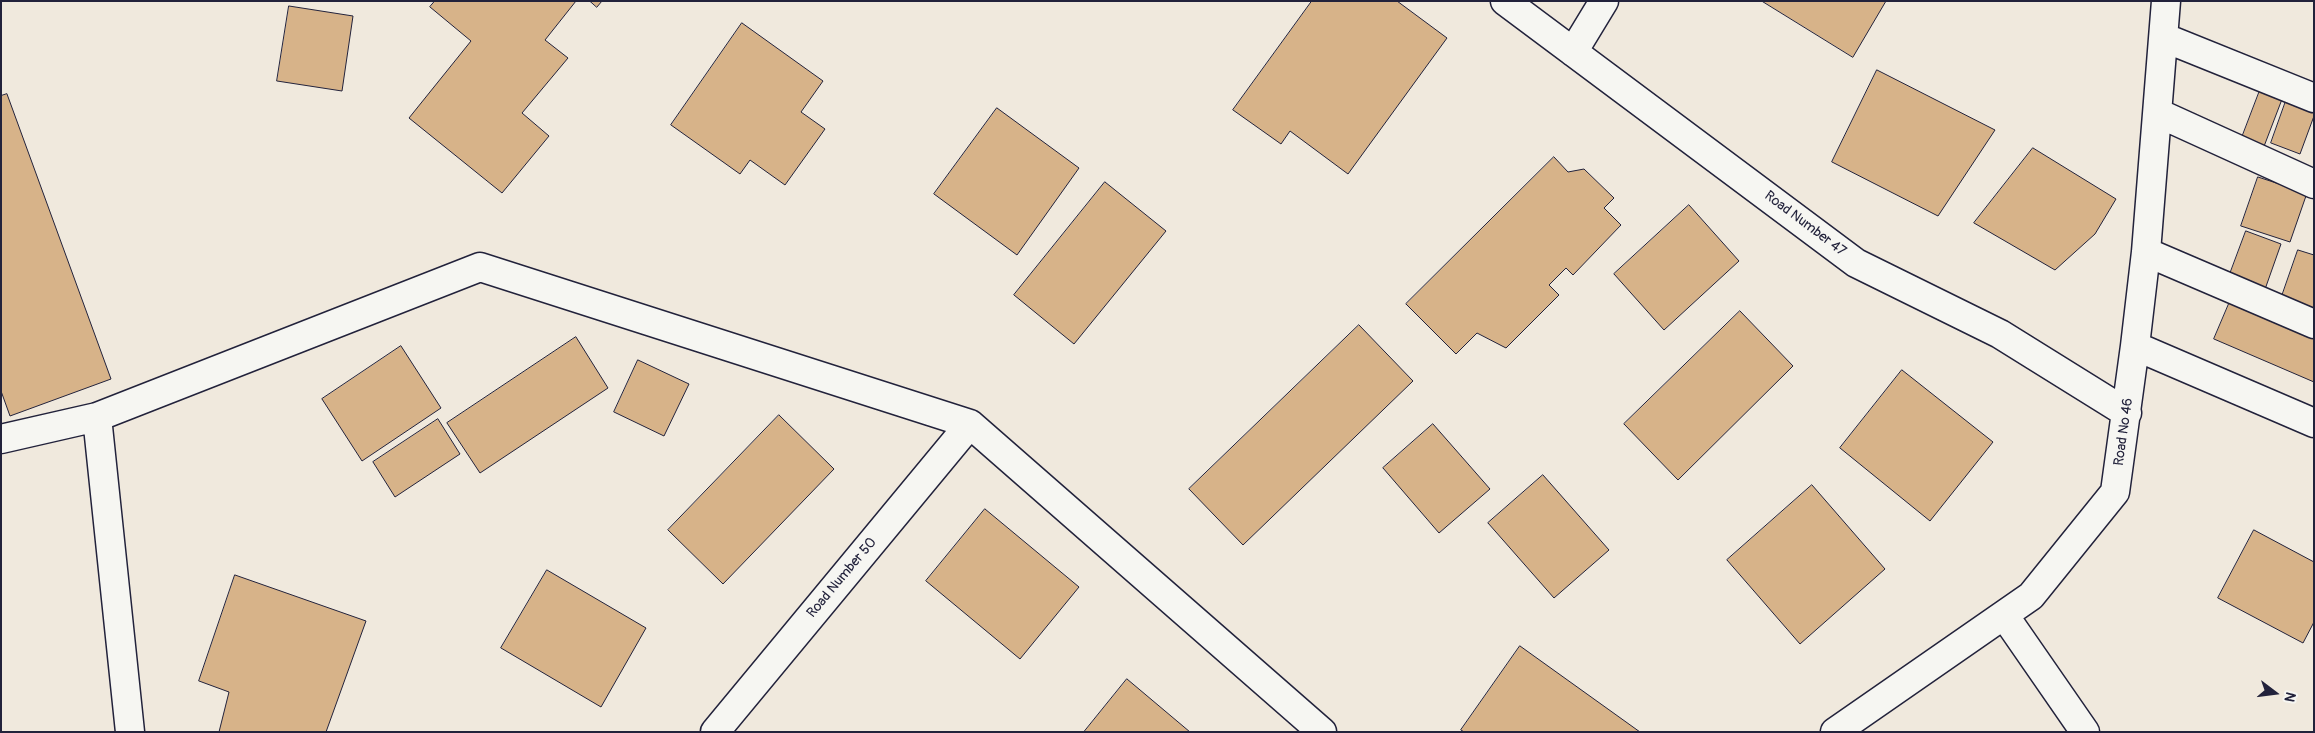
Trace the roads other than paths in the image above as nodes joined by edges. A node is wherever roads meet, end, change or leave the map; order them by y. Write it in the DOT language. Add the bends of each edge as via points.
graph roads {
  1 [pos="1505,1"];
  2 [pos="1604,1"];
  3 [pos="2165,2"];
  4 [pos="2165,38"];
  5 [pos="1573,52"];
  6 [pos="2311,89"];
  7 [pos="2158,112"];
  8 [pos="2314,184"];
  9 [pos="2146,252"];
  10 [pos="2314,324"];
  11 [pos="2136,346"];
  12 [pos="2127,412"];
  13 [pos="97,417"];
  14 [pos="2314,422"];
  15 [pos="970,424"];
  16 [pos="1,439"];
  17 [pos="2004,615"];
  18 [pos="130,732"];
  19 [pos="715,732"];
  20 [pos="1322,732"];
  21 [pos="1835,732"];
  22 [pos="2085,732"];
  1 -- 5 [label="street, Road Number 47"];
  2 -- 5 [label="street"];
  3 -- 4 [label="street, Road No 46"];
  4 -- 6 [label="street"];
  4 -- 7 [label="street, Road No 46"];
  5 -- 12 [label="street, Road Number 47" via="1856,263 2000,334"];
  7 -- 8 [label="street"];
  7 -- 9 [label="street, Road No 46"];
  9 -- 10 [label="street"];
  9 -- 11 [label="street, Road No 46"];
  11 -- 12 [label="street, Road No 46"];
  11 -- 14 [label="street"];
  12 -- 17 [label="street, Road No 46" via="2115,492 2031,596"];
  13 -- 15 [label="street" via="480,267"];
  13 -- 16 [label="street"];
  13 -- 18 [label="street"];
  15 -- 19 [label="street, Road Number 50"];
  15 -- 20 [label="street"];
  17 -- 21 [label="street, Road No 46"];
  17 -- 22 [label="street"];
}
